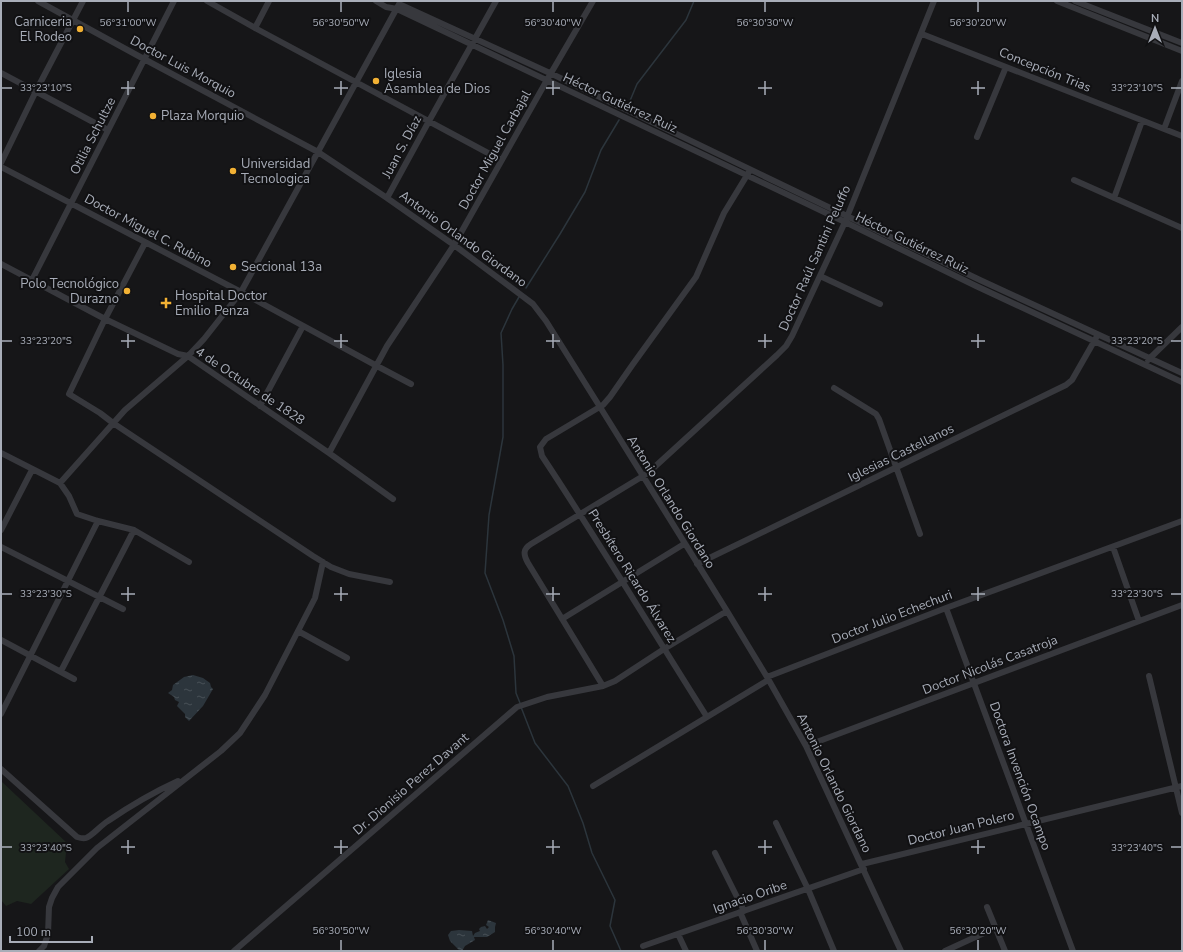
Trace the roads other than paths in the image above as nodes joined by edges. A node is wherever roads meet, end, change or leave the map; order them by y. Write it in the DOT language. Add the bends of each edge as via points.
graph roads {
  1 [pos="38,1"];
  2 [pos="83,1"];
  3 [pos="174,1"];
  4 [pos="207,1"];
  5 [pos="269,1"];
  6 [pos="376,1"];
  7 [pos="496,1"];
  8 [pos="593,1"];
  9 [pos="934,1"];
  10 [pos="1057,1"];
  11 [pos="1075,1"];
  12 [pos="399,5"];
  13 [pos="73,20"];
  14 [pos="255,28"];
  15 [pos="922,34"];
  16 [pos="1182,43"];
  17 [pos="471,44"];
  18 [pos="1182,51"];
  19 [pos="144,59"];
  20 [pos="1006,67"];
  21 [pos="1,72"];
  22 [pos="547,80"];
  23 [pos="1182,81"];
  24 [pos="356,82"];
  25 [pos="36,91"];
  26 [pos="429,121"];
  27 [pos="1142,121"];
  28 [pos="1164,129"];
  29 [pos="108,130"];
  30 [pos="1182,136"];
  31 [pos="977,137"];
  32 [pos="318,152"];
  33 [pos="501,160"];
  34 [pos="1,163"];
  35 [pos="1,167"];
  36 [pos="749,172"];
  37 [pos="1074,180"];
  38 [pos="387,198"];
  39 [pos="1114,198"];
  40 [pos="71,203"];
  41 [pos="845,222"];
  42 [pos="1182,228"];
  43 [pos="145,242"];
  44 [pos="454,245"];
  45 [pos="1,264"];
  46 [pos="820,276"];
  47 [pos="32,280"];
  48 [pos="241,292"];
  49 [pos="880,304"];
  50 [pos="105,319"];
  51 [pos="303,326"];
  52 [pos="1182,327"];
  53 [pos="1098,334"];
  54 [pos="1095,340"];
  55 [pos="188,356"];
  56 [pos="1150,358"];
  57 [pos="1145,364"];
  58 [pos="377,366"];
  59 [pos="1182,373"];
  60 [pos="1182,382"];
  61 [pos="411,384"];
  62 [pos="834,388"];
  63 [pos="260,406"];
  64 [pos="600,407"];
  65 [pos="113,423"];
  66 [pos="1,453"];
  67 [pos="329,453"];
  68 [pos="897,466"];
  69 [pos="32,470"];
  70 [pos="643,476"];
  71 [pos="60,483"];
  72 [pos="393,499"];
  73 [pos="581,514"];
  74 [pos="98,521"];
  75 [pos="1182,521"];
  76 [pos="1,530"];
  77 [pos="134,530"];
  78 [pos="920,534"];
  79 [pos="684,544"];
  80 [pos="1,547"];
  81 [pos="1113,547"];
  82 [pos="190,562"];
  83 [pos="323,562"];
  84 [pos="697,564"];
  85 [pos="68,581"];
  86 [pos="390,582"];
  87 [pos="623,582"];
  88 [pos="100,597"];
  89 [pos="1182,605"];
  90 [pos="946,608"];
  91 [pos="123,609"];
  92 [pos="727,611"];
  93 [pos="562,619"];
  94 [pos="1139,621"];
  95 [pos="298,631"];
  96 [pos="1,640"];
  97 [pos="664,649"];
  98 [pos="30,655"];
  99 [pos="347,658"];
  100 [pos="61,671"];
  101 [pos="1149,676"];
  102 [pos="74,678"];
  103 [pos="767,678"];
  104 [pos="974,683"];
  105 [pos="603,686"];
  106 [pos="1,714"];
  107 [pos="708,717"];
  108 [pos="806,746"];
  109 [pos="1,769"];
  110 [pos="185,779"];
  111 [pos="593,786"];
  112 [pos="1179,787"];
  113 [pos="1182,813"];
  114 [pos="776,824"];
  115 [pos="1026,824"];
  116 [pos="715,853"];
  117 [pos="863,867"];
  118 [pos="808,889"];
  119 [pos="987,907"];
  120 [pos="742,912"];
  121 [pos="995,928"];
  122 [pos="678,934"];
  123 [pos="643,946"];
  124 [pos="39,951"];
  125 [pos="234,951"];
  126 [pos="686,951"];
  127 [pos="757,951"];
  128 [pos="834,951"];
  129 [pos="901,951"];
  130 [pos="945,951"];
  131 [pos="1004,951"];
  132 [pos="1073,951"];
  1 -- 13 [label="street, Doctor Luis Morquio"];
  2 -- 13 [label="street"];
  3 -- 19 [label="street, Otilia Schultze"];
  4 -- 14 [label="street"];
  5 -- 14 [label="street"];
  6 -- 12 [label="street" via="386,7"];
  7 -- 17 [label="street, Juan S. Díaz"];
  8 -- 22 [label="street, Doctor Miguel Carbajal"];
  9 -- 15 [label="street, Doctor Raúl Santini Peluffo"];
  10 -- 18 [label="street"];
  11 -- 16 [label="street"];
  12 -- 17 [label="street, Héctor Gutiérrez Ruiz"];
  12 -- 24 [label="street"];
  12 -- 36 [label="street, Héctor Gutiérrez Ruiz" via="552,74"];
  13 -- 19 [label="street, Doctor Luis Morquio"];
  13 -- 25 [label="street"];
  14 -- 24 [label="street"];
  15 -- 20 [label="street, Concepción Trias"];
  15 -- 41 [label="street, Doctor Raúl Santini Peluffo"];
  17 -- 22 [label="street, Héctor Gutiérrez Ruiz"];
  17 -- 26 [label="street, Juan S. Díaz"];
  19 -- 29 [label="street, Otilia Schultze"];
  19 -- 32 [label="street, Doctor Luis Morquio"];
  20 -- 27 [label="street, Concepción Trias"];
  20 -- 31 [label="street"];
  21 -- 25 [label="street"];
  22 -- 33 [label="street, Doctor Miguel Carbajal"];
  22 -- 36 [label="street, Héctor Gutiérrez Ruiz"];
  23 -- 28 [label="street"];
  24 -- 26 [label="street"];
  24 -- 32 [label="street"];
  25 -- 29 [label="street"];
  25 -- 34 [label="street"];
  26 -- 33 [label="street"];
  26 -- 38 [label="street, Juan S. Díaz"];
  27 -- 28 [label="street, Concepción Trias"];
  27 -- 39 [label="street"];
  28 -- 30 [label="street, Concepción Trias"];
  29 -- 40 [label="street, Otilia Schultze"];
  32 -- 38 [label="street, Antonio Orlando Giordano"];
  32 -- 48 [label="street"];
  33 -- 44 [label="street, Doctor Miguel Carbajal"];
  35 -- 40 [label="street, Doctor Miguel C. Rubino"];
  36 -- 41 [label="street, Héctor Gutiérrez Ruiz"];
  36 -- 53 [label="street, Héctor Gutiérrez Ruiz"];
  36 -- 64 [label="street" via="724,213 696,277 610,397"];
  37 -- 39 [label="street"];
  38 -- 44 [label="street, Antonio Orlando Giordano"];
  39 -- 42 [label="street"];
  40 -- 43 [label="street, Doctor Miguel C. Rubino"];
  40 -- 47 [label="street, Otilia Schultze"];
  41 -- 46 [label="street, Doctor Raúl Santini Peluffo"];
  41 -- 54 [label="street, Héctor Gutiérrez Ruiz"];
  43 -- 48 [label="street, Doctor Miguel C. Rubino"];
  43 -- 50 [label="street"];
  44 -- 58 [label="street, Doctor Miguel Carbajal" via="387,346"];
  44 -- 64 [label="street, Antonio Orlando Giordano" via="533,304"];
  45 -- 47 [label="street, 4 de Octubre de 1828"];
  46 -- 49 [label="street"];
  46 -- 70 [label="street, Doctor Raúl Santini Peluffo" via="792,336 782,351"];
  47 -- 50 [label="street, 4 de Octubre de 1828"];
  48 -- 51 [label="street, Doctor Miguel C. Rubino"];
  48 -- 55 [label="street"];
  50 -- 55 [label="street, 4 de Octubre de 1828" via="178,354"];
  50 -- 65 [label="street" via="68,394"];
  51 -- 58 [label="street, Doctor Miguel C. Rubino"];
  51 -- 63 [label="street"];
  52 -- 56 [label="street"];
  53 -- 54 [label="street, Iglesias Castellanos"];
  53 -- 56 [label="street, Héctor Gutiérrez Ruiz"];
  54 -- 57 [label="street, Héctor Gutiérrez Ruiz"];
  54 -- 68 [label="street, Iglesias Castellanos" via="1072,380 1066,385"];
  55 -- 63 [label="street, 4 de Octubre de 1828"];
  55 -- 65 [label="street"];
  56 -- 57 [label="street"];
  56 -- 59 [label="street, Héctor Gutiérrez Ruiz"];
  57 -- 60 [label="street, Héctor Gutiérrez Ruiz"];
  58 -- 61 [label="street, Doctor Miguel C. Rubino"];
  58 -- 67 [label="street, Doctor Miguel Carbajal"];
  62 -- 68 [label="street" via="876,414"];
  63 -- 67 [label="street, 4 de Octubre de 1828"];
  64 -- 70 [label="street, Antonio Orlando Giordano"];
  64 -- 73 [label="street, Presbítero Ricardo Álvarez" via="546,439 540,447 542,456"];
  65 -- 71 [label="street"];
  65 -- 83 [label="street"];
  66 -- 69 [label="street"];
  67 -- 72 [label="street, 4 de Octubre de 1828"];
  68 -- 78 [label="street"];
  68 -- 84 [label="street, Iglesias Castellanos"];
  69 -- 71 [label="street"];
  69 -- 76 [label="street"];
  70 -- 73 [label="street, Doctor Raúl Santini Peluffo"];
  70 -- 79 [label="street, Antonio Orlando Giordano"];
  71 -- 74 [label="street" via="77,514"];
  73 -- 87 [label="street, Presbítero Ricardo Álvarez"];
  73 -- 93 [label="street, Doctor Raúl Santini Peluffo" via="531,544 524,552"];
  74 -- 77 [label="street"];
  74 -- 85 [label="street"];
  75 -- 81 [label="street, Doctor Julio Echechuri"];
  77 -- 82 [label="street"];
  77 -- 88 [label="street"];
  79 -- 84 [label="street, Antonio Orlando Giordano"];
  79 -- 87 [label="street"];
  80 -- 85 [label="street"];
  81 -- 90 [label="street, Doctor Julio Echechuri"];
  81 -- 94 [label="street"];
  83 -- 86 [label="street" via="349,574"];
  83 -- 95 [label="street" via="315,598"];
  84 -- 92 [label="street, Antonio Orlando Giordano"];
  85 -- 88 [label="street"];
  85 -- 98 [label="street"];
  87 -- 93 [label="street"];
  87 -- 97 [label="street, Presbítero Ricardo Álvarez"];
  88 -- 91 [label="street"];
  88 -- 100 [label="street"];
  89 -- 94 [label="street, Doctor Nicolás Casatroja"];
  90 -- 103 [label="street, Doctor Julio Echechuri"];
  90 -- 104 [label="street, Doctora Invención Ocampo"];
  92 -- 97 [label="street, Dr. Dionisio Perez Davant"];
  92 -- 103 [label="street, Antonio Orlando Giordano"];
  93 -- 105 [label="street"];
  94 -- 104 [label="street, Doctor Nicolás Casatroja"];
  95 -- 99 [label="street"];
  95 -- 110 [label="street" via="265,695 240,733"];
  96 -- 98 [label="street"];
  97 -- 105 [label="street, Dr. Dionisio Perez Davant"];
  97 -- 107 [label="street, Presbítero Ricardo Álvarez"];
  98 -- 100 [label="street"];
  98 -- 106 [label="street"];
  100 -- 102 [label="street"];
  101 -- 112 [label="street"];
  103 -- 107 [label="street, Doctor Julio Echechuri"];
  103 -- 108 [label="street, Antonio Orlando Giordano"];
  104 -- 108 [label="street, Doctor Nicolás Casatroja"];
  104 -- 115 [label="street, Doctora Invención Ocampo"];
  105 -- 125 [label="street, Dr. Dionisio Perez Davant" via="547,697 517,707"];
  107 -- 111 [label="street, Doctor Julio Echechuri"];
  108 -- 117 [label="street, Antonio Orlando Giordano"];
  109 -- 110 [label="street" via="82,839 152,794"];
  110 -- 124 [label="street" via="97,848 58,887 50,907 48,934 44,946"];
  112 -- 113 [label="street"];
  112 -- 115 [label="street, Doctor Juan Polero"];
  114 -- 118 [label="street"];
  115 -- 117 [label="street, Doctor Juan Polero"];
  115 -- 132 [label="street, Doctora Invención Ocampo"];
  116 -- 120 [label="street"];
  117 -- 118 [label="street, Ignacio Oribe"];
  117 -- 129 [label="street, Antonio Orlando Giordano"];
  118 -- 120 [label="street, Ignacio Oribe"];
  118 -- 128 [label="street"];
  119 -- 121 [label="street"];
  120 -- 122 [label="street, Ignacio Oribe"];
  120 -- 127 [label="street"];
  121 -- 130 [label="street"];
  121 -- 131 [label="street"];
  122 -- 123 [label="street, Ignacio Oribe"];
  122 -- 126 [label="street"];
}
